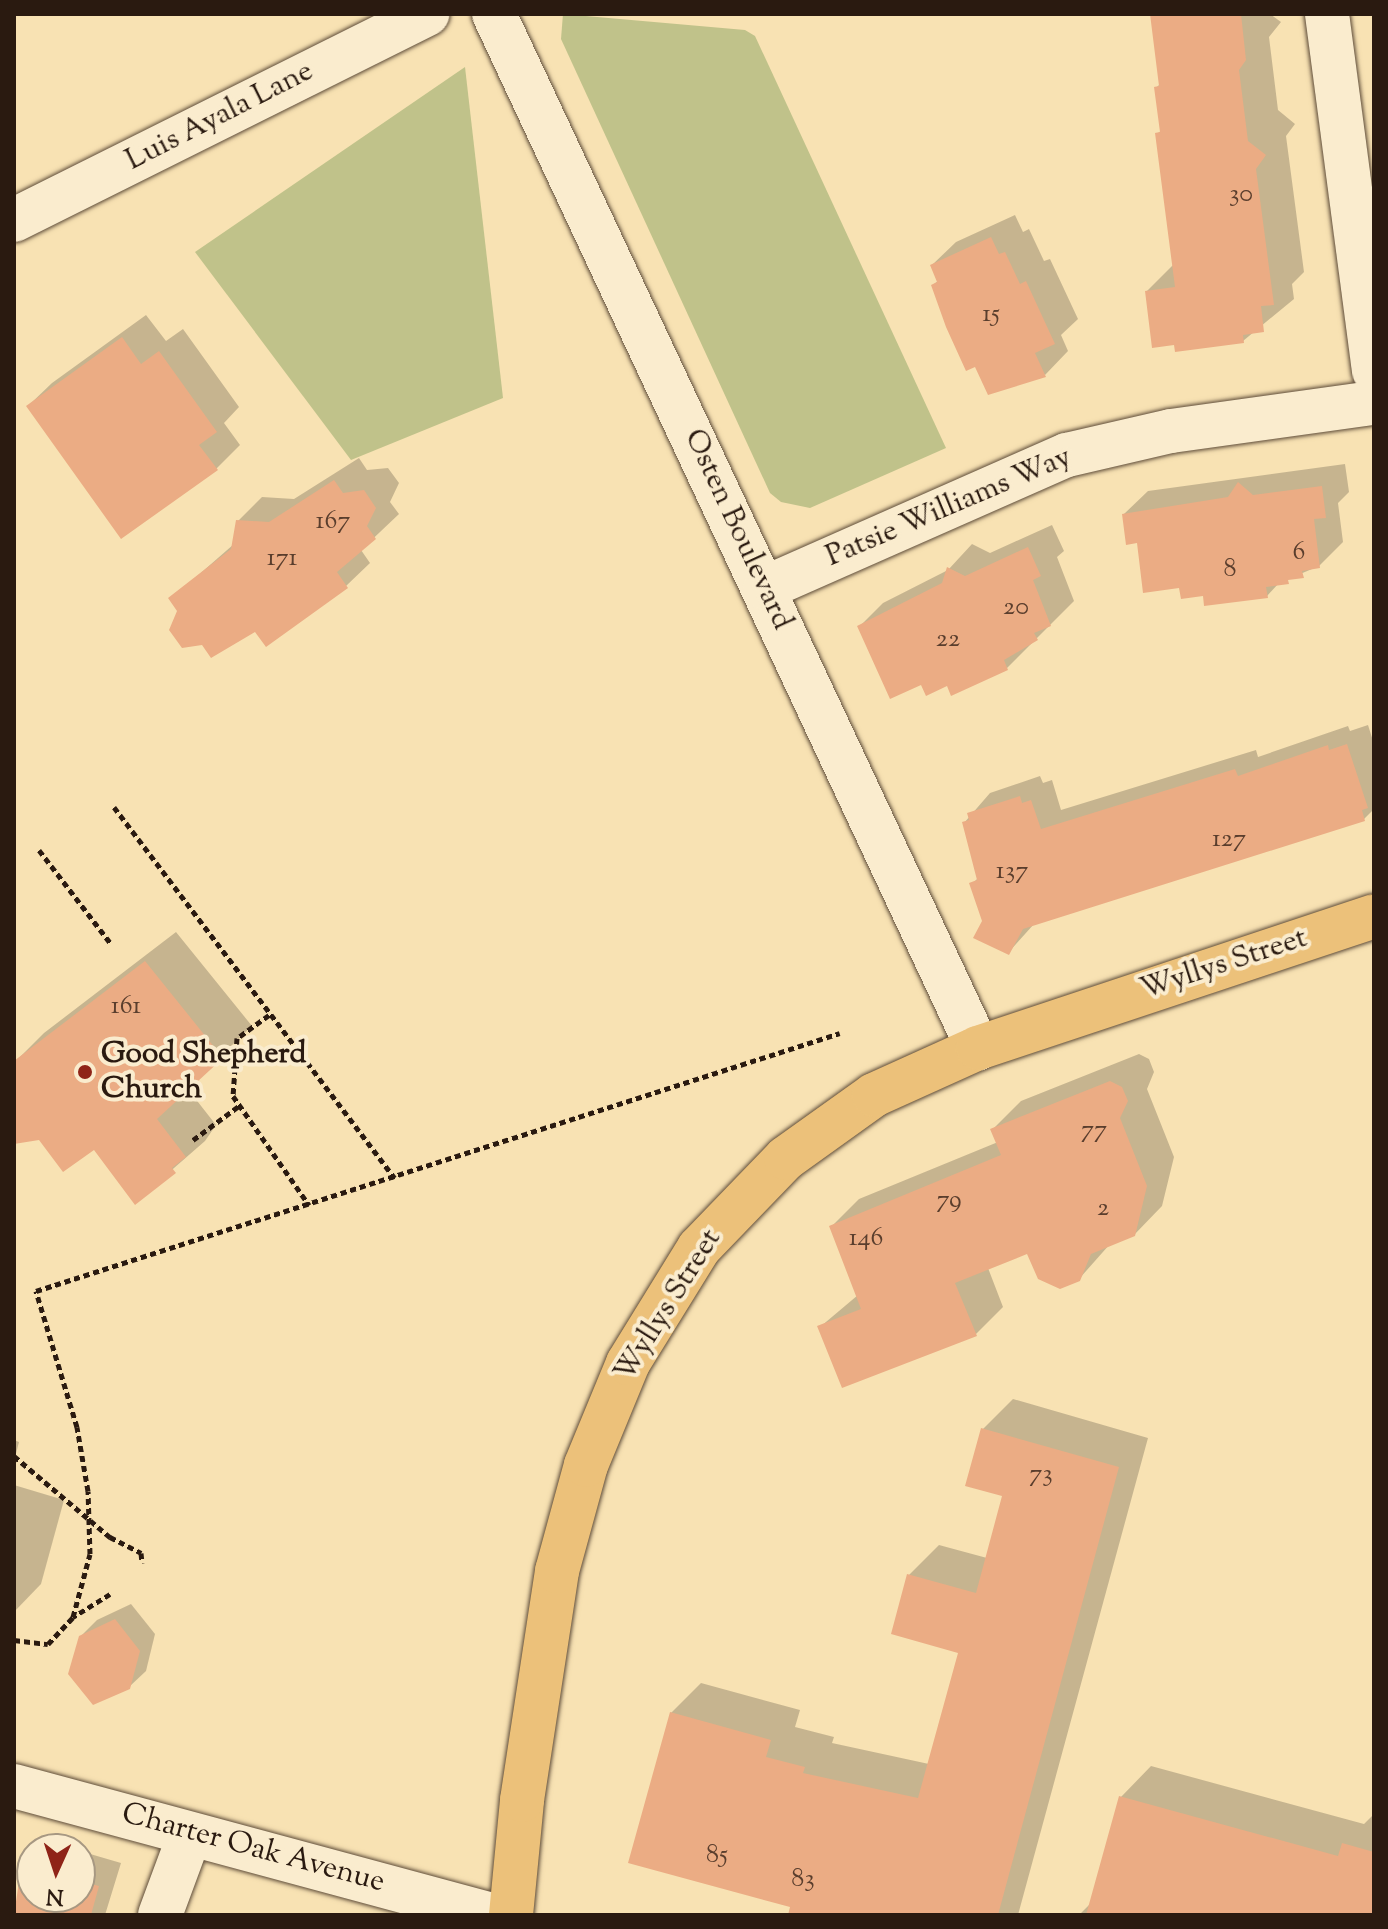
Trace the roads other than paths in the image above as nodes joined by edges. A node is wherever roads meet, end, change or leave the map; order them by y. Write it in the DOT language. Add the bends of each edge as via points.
graph roads {
  1 [pos="427,14"];
  2 [pos="494,14"];
  3 [pos="1327,14"];
  4 [pos="14,220"];
  5 [pos="1374,371"];
  6 [pos="1374,403"];
  7 [pos="765,588"];
  8 [pos="1374,916"];
  9 [pos="978,1048"];
  10 [pos="14,1786"];
  11 [pos="190,1834"];
  12 [pos="160,1915"];
  13 [pos="491,1915"];
  14 [pos="511,1915"];
  1 -- 4 [label="street, Luis Ayala Lane"];
  2 -- 7 [label="street, Osten Boulevard"];
  3 -- 5 [label="street"];
  6 -- 7 [label="street, Patsie Williams Way" via="1171,431 1067,455"];
  7 -- 9 [label="street, Osten Boulevard"];
  8 -- 9 [label="main road, Wyllys Street"];
  9 -- 14 [label="main road, Wyllys Street" via="874,1095 786,1158 699,1248 628,1363 586,1465 557,1571 522,1800"];
  10 -- 11 [label="street, Charter Oak Avenue"];
  11 -- 12 [label="street"];
  11 -- 13 [label="street, Charter Oak Avenue"];
}
